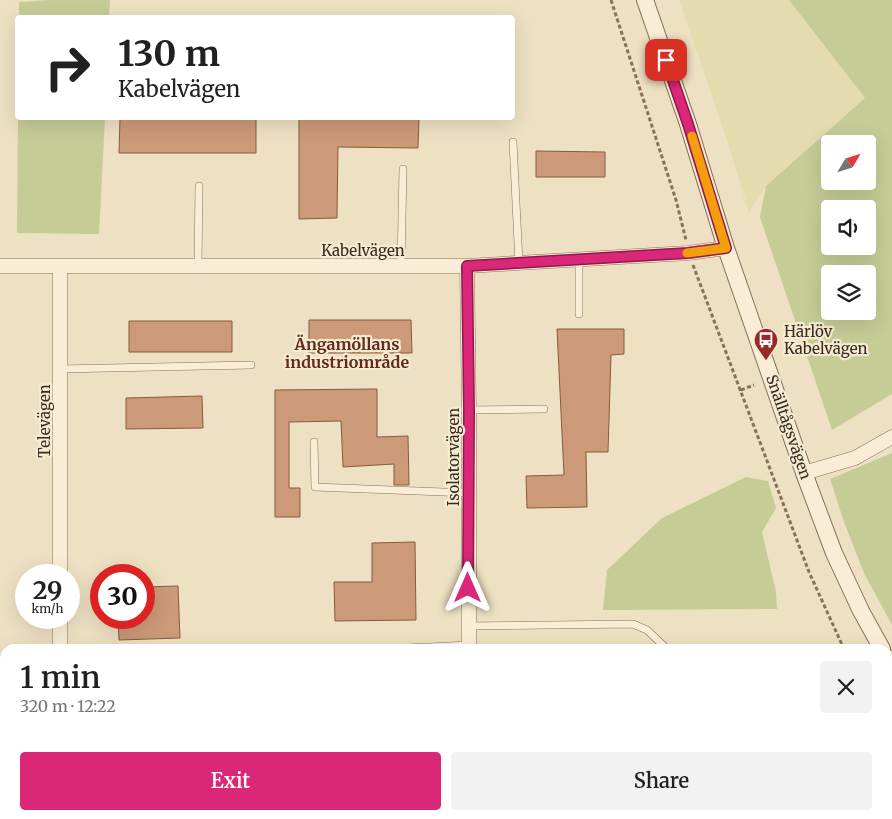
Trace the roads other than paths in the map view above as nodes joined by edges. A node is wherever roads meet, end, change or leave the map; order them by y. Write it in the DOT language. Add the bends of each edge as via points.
graph roads {
  1 [pos="645,0"];
  2 [pos="513,142"];
  3 [pos="402,169"];
  4 [pos="199,186"];
  5 [pos="726,248"];
  6 [pos="579,260"];
  7 [pos="520,263"];
  8 [pos="0,266"];
  9 [pos="60,266"];
  10 [pos="198,266"];
  11 [pos="401,266"];
  12 [pos="467,266"];
  13 [pos="579,314"];
  14 [pos="251,366"];
  15 [pos="60,369"];
  16 [pos="544,409"];
  17 [pos="469,410"];
  18 [pos="892,437"];
  19 [pos="314,442"];
  20 [pos="804,474"];
  21 [pos="469,493"];
  22 [pos="60,564"];
  23 [pos="468,626"];
  24 [pos="60,629"];
  25 [pos="60,644"];
  26 [pos="469,644"];
  27 [pos="662,644"];
  28 [pos="879,644"];
  1 -- 5 [label="street, Snälltågsvägen"];
  2 -- 7 [label="lane"];
  3 -- 11 [label="lane"];
  4 -- 10 [label="lane"];
  5 -- 6 [label="street, Kabelvägen"];
  5 -- 20 [label="street, Snälltågsvägen"];
  6 -- 7 [label="street, Kabelvägen"];
  6 -- 13 [label="lane"];
  7 -- 12 [label="street, Kabelvägen"];
  8 -- 9 [label="street, Kabelvägen"];
  9 -- 10 [label="street, Kabelvägen"];
  9 -- 15 [label="street, Televägen"];
  10 -- 11 [label="street, Kabelvägen"];
  11 -- 12 [label="street, Kabelvägen"];
  12 -- 17 [label="street, Isolatorvägen"];
  14 -- 15 [label="lane"];
  15 -- 22 [label="street, Televägen"];
  16 -- 17 [label="lane"];
  17 -- 21 [label="street, Isolatorvägen"];
  18 -- 20 [label="street" via="855,458"];
  19 -- 21 [label="lane" via="315,486"];
  20 -- 28 [label="street, Snälltågsvägen" via="834,553"];
  21 -- 23 [label="street, Isolatorvägen"];
  23 -- 26 [label="street, Isolatorvägen"];
  23 -- 27 [label="lane" via="633,624 647,630"];
  24 -- 25 [label="street"];
}
